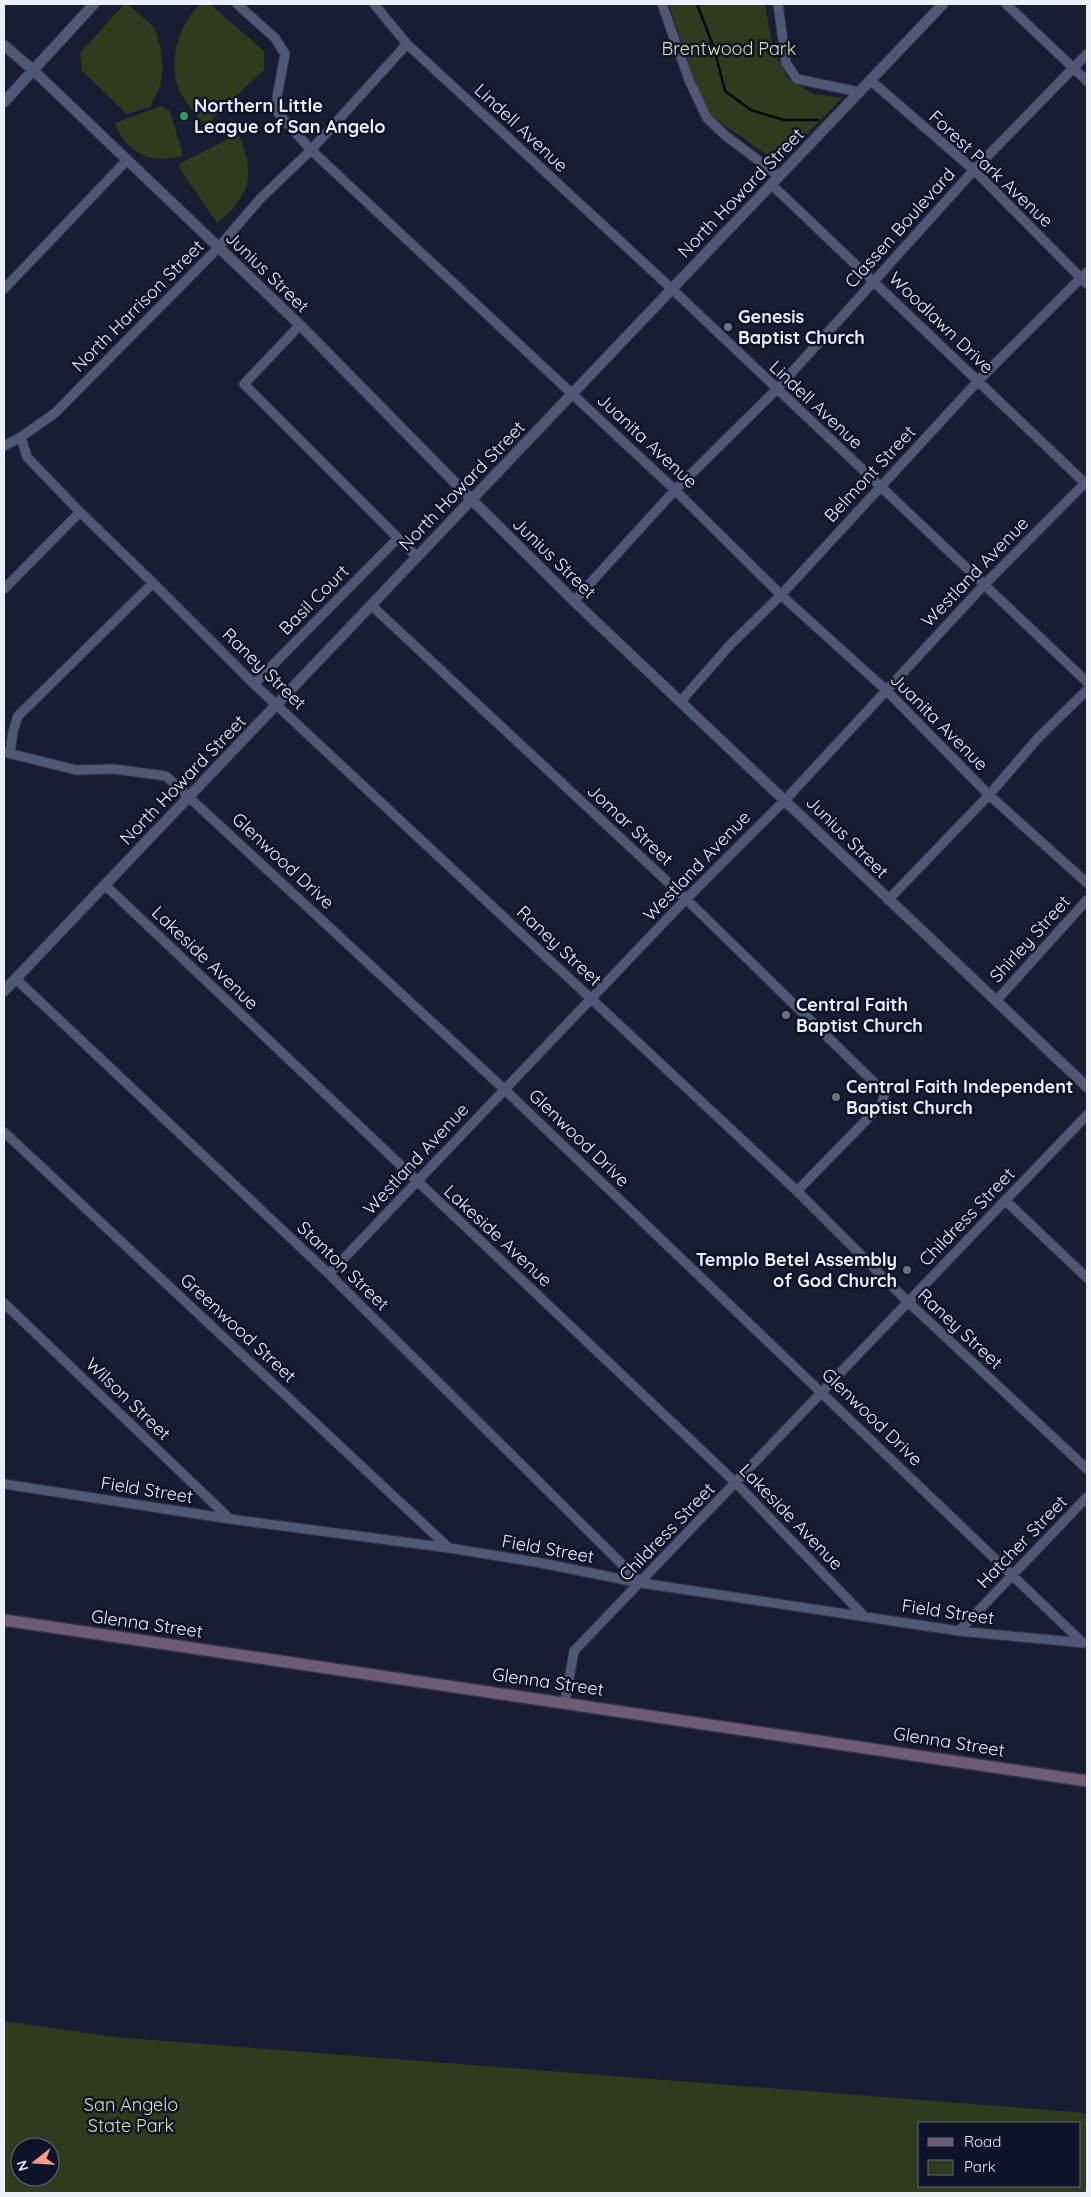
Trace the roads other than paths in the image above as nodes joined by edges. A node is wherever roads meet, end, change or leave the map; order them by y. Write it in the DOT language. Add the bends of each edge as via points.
graph roads {
  1 [pos="94,4"];
  2 [pos="237,4"];
  3 [pos="375,4"];
  4 [pos="662,4"];
  5 [pos="778,4"];
  6 [pos="943,4"];
  7 [pos="1006,4"];
  8 [pos="407,44"];
  9 [pos="4,45"];
  10 [pos="1087,54"];
  11 [pos="1073,68"];
  12 [pos="34,71"];
  13 [pos="870,80"];
  14 [pos="1087,81"];
  15 [pos="860,92"];
  16 [pos="4,102"];
  17 [pos="311,150"];
  18 [pos="127,160"];
  19 [pos="974,170"];
  20 [pos="779,176"];
  21 [pos="772,184"];
  22 [pos="218,248"];
  23 [pos="1085,278"];
  24 [pos="874,280"];
  25 [pos="4,289"];
  26 [pos="672,289"];
  27 [pos="300,326"];
  28 [pos="978,381"];
  29 [pos="776,390"];
  30 [pos="572,394"];
  31 [pos="21,438"];
  32 [pos="4,446"];
  33 [pos="1086,483"];
  34 [pos="880,486"];
  35 [pos="675,490"];
  36 [pos="471,500"];
  37 [pos="80,512"];
  38 [pos="398,538"];
  39 [pos="417,557"];
  40 [pos="153,583"];
  41 [pos="983,586"];
  42 [pos="4,589"];
  43 [pos="782,595"];
  44 [pos="574,601"];
  45 [pos="371,605"];
  46 [pos="1087,682"];
  47 [pos="254,684"];
  48 [pos="886,690"];
  49 [pos="1087,690"];
  50 [pos="681,701"];
  51 [pos="276,705"];
  52 [pos="7,753"];
  53 [pos="988,795"];
  54 [pos="189,796"];
  55 [pos="786,799"];
  56 [pos="1087,883"];
  57 [pos="105,885"];
  58 [pos="686,898"];
  59 [pos="888,900"];
  60 [pos="1087,900"];
  61 [pos="16,979"];
  62 [pos="4,991"];
  63 [pos="592,999"];
  64 [pos="996,1001"];
  65 [pos="1087,1088"];
  66 [pos="504,1089"];
  67 [pos="1087,1115"];
  68 [pos="4,1132"];
  69 [pos="418,1182"];
  70 [pos="797,1191"];
  71 [pos="1005,1200"];
  72 [pos="329,1274"];
  73 [pos="1087,1278"];
  74 [pos="908,1302"];
  75 [pos="4,1303"];
  76 [pos="823,1392"];
  77 [pos="1087,1469"];
  78 [pos="4,1475"];
  79 [pos="736,1483"];
  80 [pos="4,1484"];
  81 [pos="14,1485"];
  82 [pos="1087,1497"];
  83 [pos="230,1519"];
  84 [pos="449,1548"];
  85 [pos="1012,1576"];
  86 [pos="641,1583"];
  87 [pos="864,1616"];
  88 [pos="4,1620"];
  89 [pos="959,1631"];
  90 [pos="1085,1643"];
  91 [pos="565,1702"];
  92 [pos="1087,1781"];
  1 -- 12 [label="street"];
  2 -- 17 [label="street, Juanita Avenue" via="274,38 285,54 277,97 278,113"];
  3 -- 8 [label="street, Lindell Avenue"];
  4 -- 20 [label="street" via="689,80 707,118"];
  5 -- 15 [label="street" via="786,63 797,79"];
  6 -- 13 [label="street, North Howard Street"];
  7 -- 11 [label="street"];
  8 -- 17 [label="street, North Harrison Street"];
  8 -- 26 [label="street, Lindell Avenue"];
  9 -- 12 [label="street, Junius Street"];
  10 -- 11 [label="street, Classen Boulevard"];
  11 -- 14 [label="street"];
  11 -- 19 [label="street, Classen Boulevard"];
  12 -- 16 [label="street"];
  12 -- 18 [label="street, Junius Street"];
  13 -- 15 [label="street, North Howard Street"];
  13 -- 19 [label="street, Forest Park Avenue"];
  15 -- 20 [label="street, North Howard Street"];
  17 -- 22 [label="street, North Harrison Street" via="260,199"];
  17 -- 30 [label="street, Juanita Avenue"];
  18 -- 22 [label="street, Junius Street"];
  18 -- 25 [label="street"];
  19 -- 23 [label="street, Forest Park Avenue"];
  19 -- 24 [label="street, Classen Boulevard"];
  20 -- 21 [label="street, North Howard Street"];
  21 -- 24 [label="street, Woodlawn Drive"];
  21 -- 26 [label="street, North Howard Street"];
  22 -- 27 [label="street, Junius Street"];
  22 -- 31 [label="street, North Harrison Street" via="54,413"];
  23 -- 28 [label="street, Belmont Street"];
  24 -- 28 [label="street, Woodlawn Drive"];
  24 -- 29 [label="street, Classen Boulevard"];
  26 -- 29 [label="street, Lindell Avenue"];
  26 -- 30 [label="street, North Howard Street"];
  27 -- 36 [label="street, Junius Street"];
  27 -- 38 [label="street" via="244,384"];
  28 -- 33 [label="street, Woodlawn Drive"];
  28 -- 34 [label="street, Belmont Street"];
  29 -- 34 [label="street, Lindell Avenue"];
  29 -- 35 [label="street, Classen Boulevard"];
  30 -- 35 [label="street, Juanita Avenue"];
  30 -- 36 [label="street, North Howard Street"];
  31 -- 32 [label="street, North Harrison Street"];
  31 -- 37 [label="street, Raney Street" via="27,457"];
  33 -- 41 [label="street, Westland Avenue"];
  34 -- 41 [label="street, Lindell Avenue"];
  34 -- 43 [label="street, Belmont Street"];
  35 -- 43 [label="street, Juanita Avenue"];
  35 -- 44 [label="street, Classen Boulevard"];
  36 -- 39 [label="street, North Howard Street"];
  36 -- 44 [label="street, Junius Street"];
  37 -- 40 [label="street, Raney Street"];
  37 -- 42 [label="street"];
  38 -- 39 [label="street"];
  38 -- 47 [label="street, Basil Court"];
  39 -- 45 [label="street, North Howard Street"];
  40 -- 47 [label="street, Raney Street"];
  40 -- 52 [label="street" via="18,716"];
  41 -- 46 [label="street, Lindell Avenue"];
  41 -- 48 [label="street, Westland Avenue"];
  43 -- 48 [label="street, Juanita Avenue"];
  43 -- 50 [label="street, Belmont Street"];
  44 -- 50 [label="street, Junius Street"];
  45 -- 51 [label="street, North Howard Street"];
  45 -- 58 [label="street, Jomar Street"];
  47 -- 51 [label="street, Raney Street"];
  48 -- 53 [label="street, Juanita Avenue"];
  48 -- 55 [label="street, Westland Avenue"];
  49 -- 53 [label="street" via="1038,738"];
  50 -- 55 [label="street, Junius Street"];
  51 -- 54 [label="street, North Howard Street"];
  51 -- 63 [label="street, Raney Street"];
  52 -- 54 [label="street, Glenwood Drive" via="76,770 114,769 166,776"];
  53 -- 56 [label="street, Juanita Avenue"];
  53 -- 59 [label="street"];
  54 -- 57 [label="street, North Howard Street"];
  54 -- 66 [label="street, Glenwood Drive"];
  55 -- 58 [label="street, Westland Avenue"];
  55 -- 59 [label="street, Junius Street"];
  57 -- 61 [label="street, North Howard Street"];
  57 -- 69 [label="street, Lakeside Avenue"];
  58 -- 63 [label="street, Westland Avenue"];
  58 -- 70 [label="street, Jomar Street" via="885,1093 881,1105"];
  59 -- 64 [label="street, Junius Street"];
  60 -- 64 [label="street, Shirley Street"];
  61 -- 62 [label="street, North Howard Street"];
  61 -- 72 [label="street, Stanton Street"];
  63 -- 66 [label="street, Westland Avenue"];
  63 -- 70 [label="street, Raney Street"];
  64 -- 65 [label="street, Junius Street"];
  66 -- 69 [label="street, Westland Avenue"];
  66 -- 76 [label="street, Glenwood Drive"];
  67 -- 71 [label="street, Childress Street"];
  68 -- 84 [label="street, Greenwood Street"];
  69 -- 72 [label="street, Westland Avenue"];
  69 -- 79 [label="street, Lakeside Avenue"];
  70 -- 74 [label="street, Raney Street"];
  71 -- 73 [label="street"];
  71 -- 74 [label="street, Childress Street"];
  72 -- 86 [label="street, Stanton Street"];
  74 -- 76 [label="street, Childress Street"];
  74 -- 77 [label="street, Raney Street"];
  75 -- 83 [label="street, Wilson Street"];
  76 -- 79 [label="street, Childress Street"];
  76 -- 85 [label="street, Glenwood Drive"];
  78 -- 81 [label="street"];
  79 -- 86 [label="street, Childress Street"];
  79 -- 87 [label="street, Lakeside Avenue"];
  80 -- 81 [label="street, Field Street"];
  81 -- 83 [label="street, Field Street"];
  82 -- 85 [label="street, Hatcher Street"];
  83 -- 84 [label="street, Field Street"];
  84 -- 86 [label="street, Field Street"];
  85 -- 89 [label="street, Hatcher Street"];
  85 -- 90 [label="street, Glenwood Drive"];
  86 -- 87 [label="street, Field Street"];
  86 -- 91 [label="street, Childress Street" via="574,1651"];
  87 -- 89 [label="street, Field Street"];
  88 -- 91 [label="main road, Glenna Street"];
  89 -- 90 [label="street, Field Street"];
  91 -- 92 [label="main road, Glenna Street"];
}
